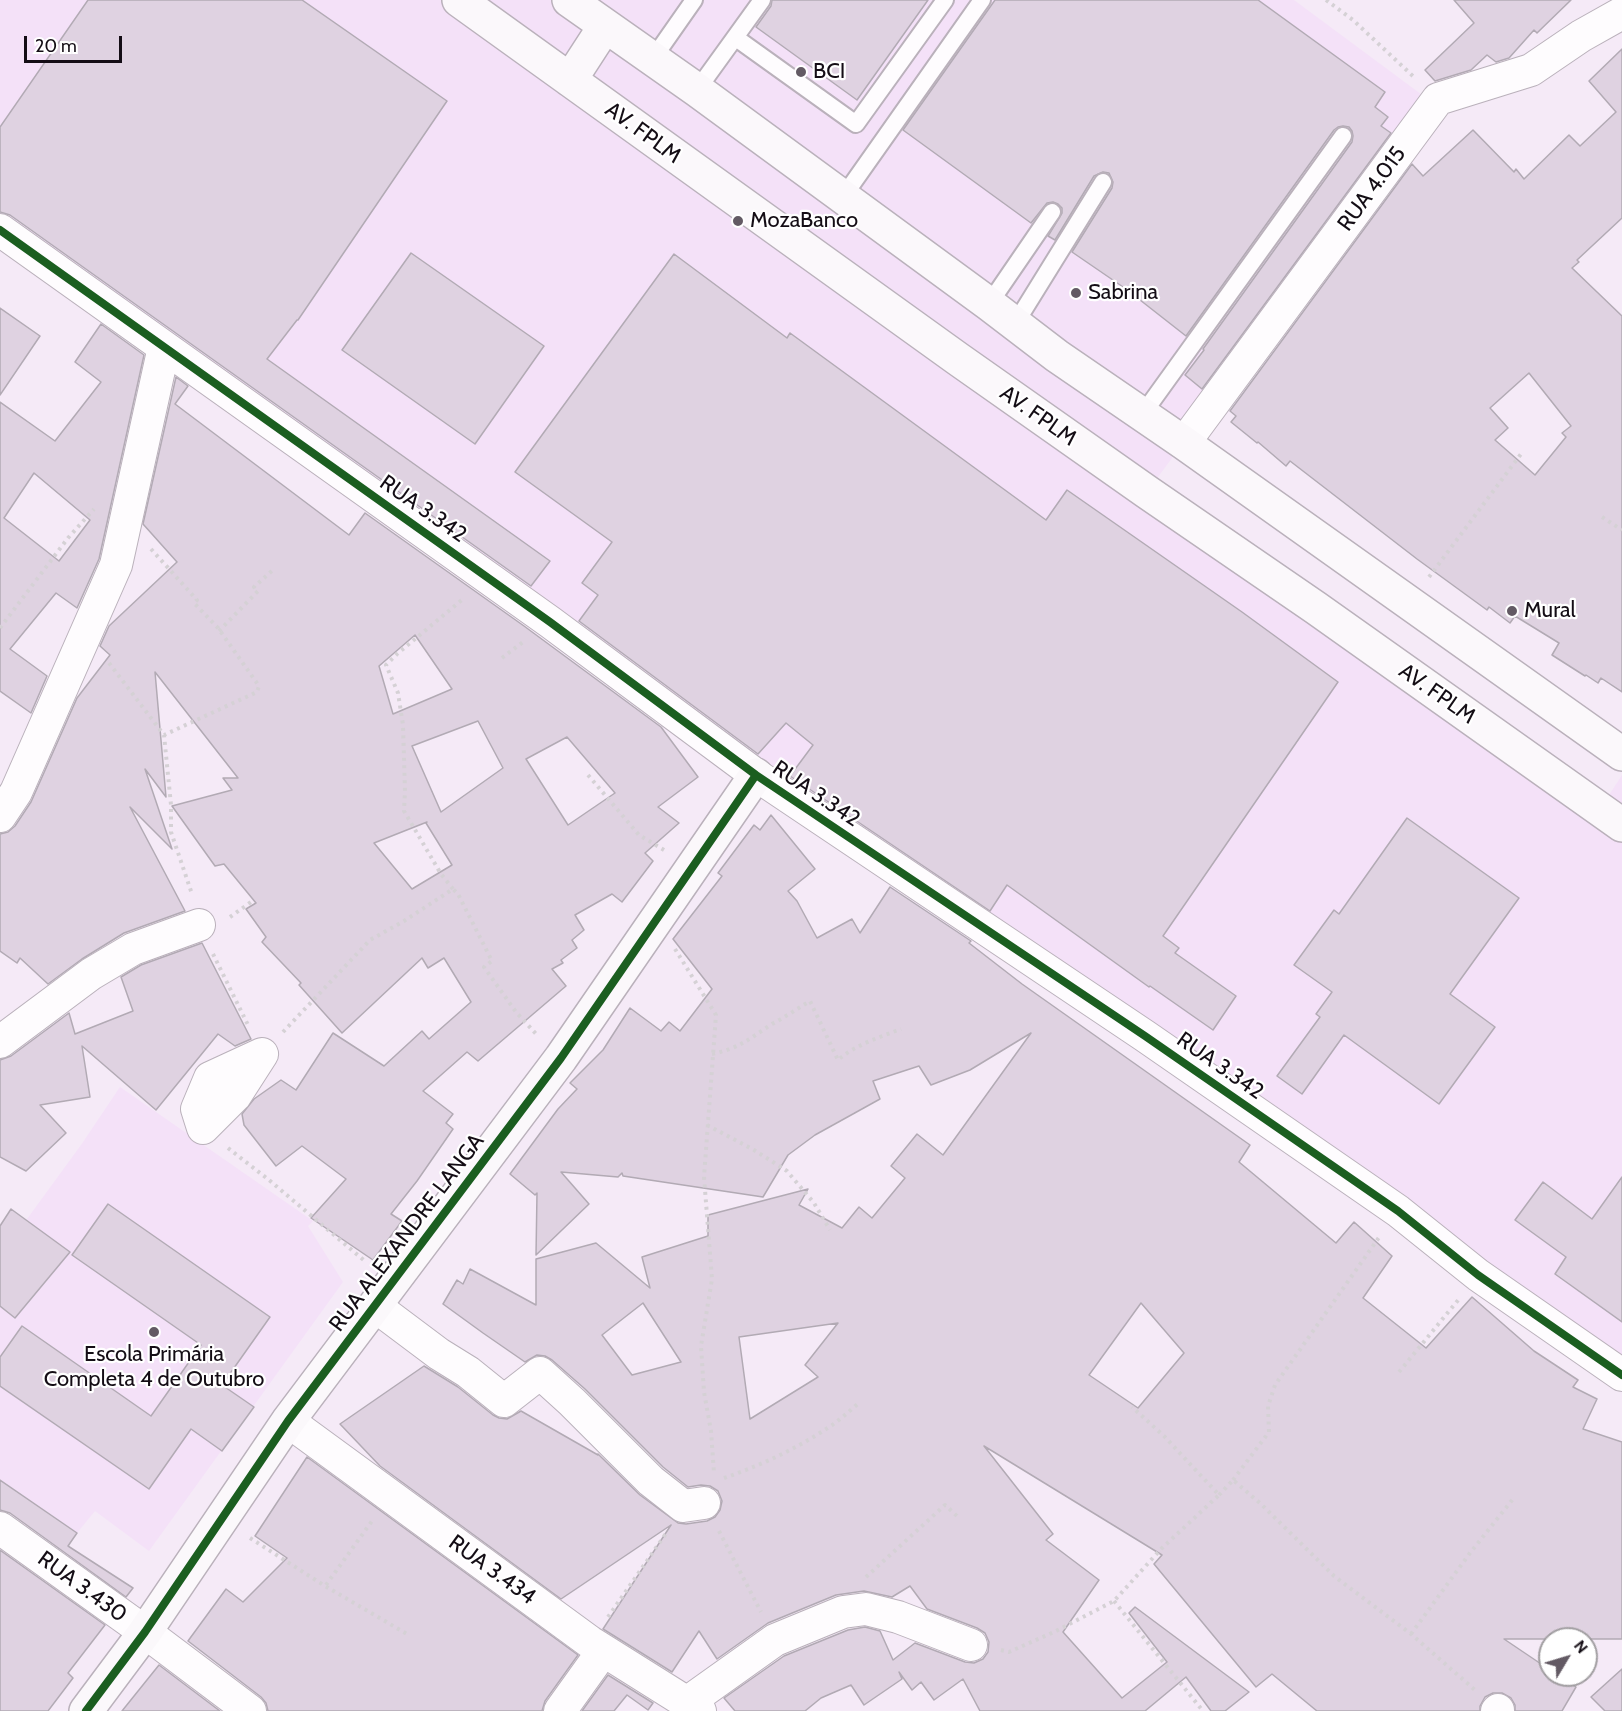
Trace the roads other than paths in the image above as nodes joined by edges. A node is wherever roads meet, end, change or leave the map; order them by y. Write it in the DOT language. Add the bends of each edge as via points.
graph roads {
  1 [pos="459,0"];
  2 [pos="569,0"];
  3 [pos="694,0"];
  4 [pos="762,0"];
  5 [pos="945,0"];
  6 [pos="982,0"];
  7 [pos="1622,13"];
  8 [pos="604,26"];
  9 [pos="736,38"];
  10 [pos="652,60"];
  11 [pos="570,80"];
  12 [pos="697,90"];
  13 [pos="1343,136"];
  14 [pos="1103,182"];
  15 [pos="843,197"];
  16 [pos="1052,212"];
  17 [pos="0,230"];
  18 [pos="989,304"];
  19 [pos="1016,324"];
  20 [pos="164,347"];
  21 [pos="1142,415"];
  22 [pos="1184,443"];
  23 [pos="1622,754"];
  24 [pos="756,775"];
  25 [pos="0,816"];
  26 [pos="1622,825"];
  27 [pos="201,930"];
  28 [pos="0,1041"];
  29 [pos="262,1054"];
  30 [pos="203,1128"];
  31 [pos="383,1294"];
  32 [pos="1622,1375"];
  33 [pos="288,1421"];
  34 [pos="694,1505"];
  35 [pos="0,1528"];
  36 [pos="145,1632"];
  37 [pos="971,1645"];
  38 [pos="597,1646"];
  39 [pos="694,1707"];
  40 [pos="86,1711"];
  41 [pos="250,1711"];
  42 [pos="560,1711"];
  1 -- 11 [label="main road, AV. FPLM"];
  2 -- 8 [label="main road"];
  3 -- 10 [label="lane"];
  4 -- 9 [label="lane"];
  5 -- 9 [label="lane" via="856,124"];
  6 -- 15 [label="lane"];
  7 -- 22 [label="street, RUA 4.015" via="1532,70 1438,99"];
  8 -- 10 [label="main road"];
  8 -- 11 [label="main road"];
  9 -- 12 [label="lane"];
  10 -- 12 [label="main road"];
  11 -- 26 [label="main road, AV. FPLM" via="958,359"];
  12 -- 15 [label="main road"];
  13 -- 21 [label="lane"];
  14 -- 19 [label="lane"];
  15 -- 18 [label="main road"];
  16 -- 18 [label="lane"];
  17 -- 20 [label="street, RUA 3.342"];
  18 -- 19 [label="main road"];
  19 -- 21 [label="main road"];
  20 -- 24 [label="street, RUA 3.342" via="550,622"];
  20 -- 25 [label="street" via="116,565 16,792"];
  21 -- 22 [label="main road"];
  22 -- 23 [label="main road"];
  24 -- 31 [label="main road, RUA ALEXANDRE LANGA" via="561,1058"];
  24 -- 32 [label="street, RUA 3.342" via="1398,1211 1478,1275"];
  27 -- 28 [label="street" via="133,949 91,974"];
  29 -- 30 [label="street" via="235,1096"];
  31 -- 33 [label="main road, RUA ALEXANDRE LANGA"];
  31 -- 34 [label="street" via="439,1354 504,1401 540,1373 651,1481"];
  33 -- 36 [label="main road, RUA ALEXANDRE LANGA"];
  33 -- 38 [label="street, RUA 3.434"];
  35 -- 36 [label="street, RUA 3.430"];
  36 -- 40 [label="main road, RUA ALEXANDRE LANGA"];
  36 -- 41 [label="street, RUA 3.430"];
  37 -- 39 [label="street" via="898,1617 866,1609 843,1612 775,1640"];
  38 -- 39 [label="street, RUA 3.434"];
  38 -- 42 [label="street"];
}
